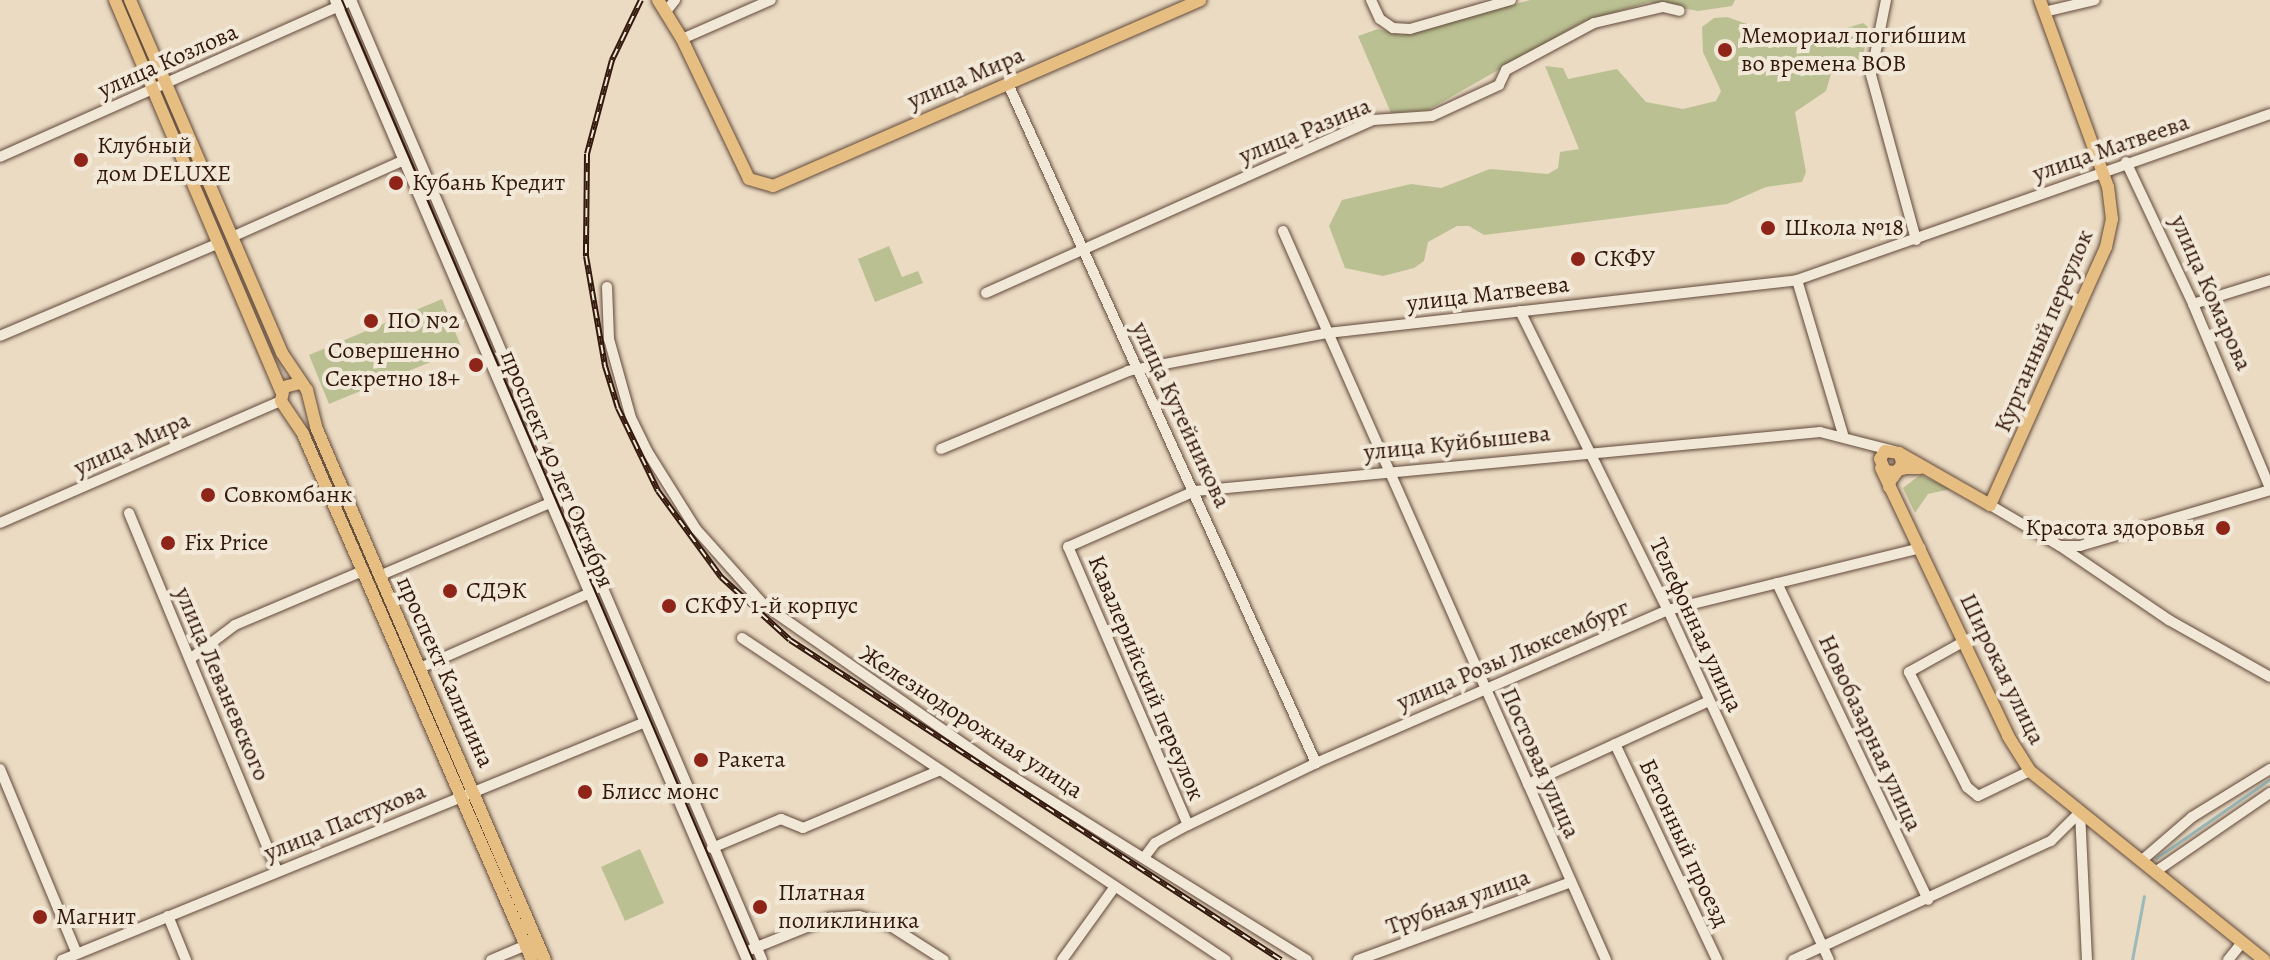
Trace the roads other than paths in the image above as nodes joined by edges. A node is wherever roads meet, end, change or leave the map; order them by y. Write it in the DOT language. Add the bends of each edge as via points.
graph roads {
  1 [pos="115,0"];
  2 [pos="130,0"];
  3 [pos="351,0"];
  4 [pos="771,0"];
  5 [pos="1200,0"];
  6 [pos="1371,0"];
  7 [pos="1511,0"];
  8 [pos="1886,0"];
  9 [pos="2095,0"];
  10 [pos="336,3"];
  11 [pos="666,3"];
  12 [pos="2042,6"];
  13 [pos="1680,11"];
  14 [pos="682,39"];
  15 [pos="166,84"];
  16 [pos="1008,84"];
  17 [pos="153,90"];
  18 [pos="2270,114"];
  19 [pos="0,157"];
  20 [pos="404,160"];
  21 [pos="2126,162"];
  22 [pos="2101,170"];
  23 [pos="1283,231"];
  24 [pos="226,240"];
  25 [pos="1916,240"];
  26 [pos="1082,249"];
  27 [pos="1797,280"];
  28 [pos="2270,280"];
  29 [pos="607,287"];
  30 [pos="986,293"];
  31 [pos="2193,304"];
  32 [pos="1520,311"];
  33 [pos="1328,333"];
  34 [pos="0,336"];
  35 [pos="1139,369"];
  36 [pos="300,383"];
  37 [pos="284,401"];
  38 [pos="308,401"];
  39 [pos="1843,434"];
  40 [pos="1861,440"];
  41 [pos="941,449"];
  42 [pos="1589,452"];
  43 [pos="1897,452"];
  44 [pos="1880,466"];
  45 [pos="1898,470"];
  46 [pos="1927,470"];
  47 [pos="1387,473"];
  48 [pos="1889,487"];
  49 [pos="2270,489"];
  50 [pos="1195,491"];
  51 [pos="550,503"];
  52 [pos="1990,505"];
  53 [pos="129,513"];
  54 [pos="0,523"];
  55 [pos="2060,546"];
  56 [pos="1068,547"];
  57 [pos="1921,548"];
  58 [pos="363,571"];
  59 [pos="379,576"];
  60 [pos="1777,583"];
  61 [pos="588,594"];
  62 [pos="1668,610"];
  63 [pos="742,638"];
  64 [pos="1963,642"];
  65 [pos="190,659"];
  66 [pos="420,668"];
  67 [pos="2270,677"];
  68 [pos="1484,687"];
  69 [pos="1709,701"];
  70 [pos="643,723"];
  71 [pos="1615,744"];
  72 [pos="1316,763"];
  73 [pos="0,769"];
  74 [pos="2270,769"];
  75 [pos="938,771"];
  76 [pos="2030,771"];
  77 [pos="1528,784"];
  78 [pos="2270,793"];
  79 [pos="467,795"];
  80 [pos="2080,812"];
  81 [pos="1188,825"];
  82 [pos="712,848"];
  83 [pos="1146,855"];
  84 [pos="2141,861"];
  85 [pos="277,870"];
  86 [pos="2155,872"];
  87 [pos="1571,882"];
  88 [pos="1114,888"];
  89 [pos="1928,900"];
  90 [pos="168,916"];
  91 [pos="2242,943"];
  92 [pos="526,945"];
  93 [pos="1823,946"];
  94 [pos="755,947"];
  95 [pos="77,954"];
  96 [pos="745,957"];
  97 [pos="62,960"];
  98 [pos="186,960"];
  99 [pos="491,960"];
  100 [pos="532,960"];
  101 [pos="545,960"];
  102 [pos="762,960"];
  103 [pos="944,960"];
  104 [pos="1062,960"];
  105 [pos="1226,960"];
  106 [pos="1307,960"];
  107 [pos="1358,960"];
  108 [pos="1606,960"];
  109 [pos="1717,960"];
  110 [pos="1793,960"];
  111 [pos="1829,960"];
  112 [pos="2087,960"];
  113 [pos="2228,960"];
  114 [pos="2264,960"];
  1 -- 17 [label="main road, проспект Калинина"];
  2 -- 15 [label="main road, проспект Калинина"];
  3 -- 10 [label="street, улица Козлова"];
  3 -- 82 [label="street, проспект 40 лет Октября"];
  4 -- 14 [label="street"];
  5 -- 16 [label="main road, улица Мира"];
  6 -- 7 [label="street" via="1380,19 1393,28 1410,29"];
  8 -- 25 [label="street" via="1871,75"];
  9 -- 12 [label="street"];
  10 -- 15 [label="street, улица Козлова"];
  10 -- 20 [label="street, проспект 40 лет Октября"];
  11 -- 14 [label="main road"];
  12 -- 22 [label="main road"];
  13 -- 26 [label="street, улица Разина" via="1663,7 1594,23 1506,70 1499,85 1432,116 1373,120"];
  14 -- 16 [label="main road, улица Мира" via="749,179 773,186"];
  15 -- 17 [label="street, улица Козлова"];
  15 -- 24 [label="main road, проспект Калинина"];
  16 -- 26 [label="street, улица Кутейникова"];
  17 -- 19 [label="street, улица Козлова"];
  17 -- 24 [label="main road, проспект Калинина"];
  18 -- 21 [label="street, улица Матвеева"];
  20 -- 24 [label="street"];
  20 -- 51 [label="street, проспект 40 лет Октября"];
  21 -- 22 [label="street, улица Матвеева"];
  21 -- 31 [label="street, улица Комарова"];
  22 -- 25 [label="street, улица Матвеева"];
  22 -- 52 [label="main road, Курганный переулок" via="2113,210 2106,247"];
  23 -- 33 [label="street, Постовая улица"];
  24 -- 34 [label="street"];
  24 -- 36 [label="main road, проспект Калинина"];
  24 -- 37 [label="main road, проспект Калинина"];
  25 -- 27 [label="street, улица Матвеева"];
  26 -- 30 [label="street, улица Разина"];
  26 -- 35 [label="street, улица Кутейникова"];
  27 -- 32 [label="street, улица Матвеева"];
  27 -- 39 [label="street"];
  28 -- 31 [label="street"];
  29 -- 83 [label="street, Железнодорожная улица" via="609,339 631,418 669,488 729,571 763,604 881,689 992,764"];
  31 -- 49 [label="street, улица Комарова"];
  32 -- 33 [label="street, улица Матвеева"];
  32 -- 42 [label="street, Телефонная улица"];
  33 -- 35 [label="street, улица Матвеева"];
  33 -- 47 [label="street, Постовая улица"];
  35 -- 41 [label="street, улица Матвеева"];
  35 -- 50 [label="street, улица Кутейникова"];
  36 -- 37 [label="main road" via="291,383"];
  36 -- 38 [label="main road, проспект Калинина"];
  37 -- 38 [label="main road" via="303,408"];
  37 -- 54 [label="street, улица Мира"];
  37 -- 58 [label="main road, проспект Калинина"];
  38 -- 59 [label="main road, проспект Калинина"];
  39 -- 40 [label="street, улица Куйбышева"];
  39 -- 42 [label="street, улица Куйбышева" via="1800,433"];
  40 -- 43 [label="street, улица Куйбышева"];
  40 -- 44 [label="street"];
  42 -- 47 [label="street, улица Куйбышева"];
  42 -- 62 [label="street, Телефонная улица"];
  43 -- 44 [label="main road" via="1882,454"];
  43 -- 45 [label="main road"];
  43 -- 46 [label="main road, улица Куйбышева"];
  44 -- 45 [label="main road, улица Куйбышева"];
  44 -- 48 [label="main road, Широкая улица"];
  45 -- 46 [label="main road, улица Куйбышева"];
  45 -- 48 [label="main road"];
  46 -- 52 [label="main road, улица Куйбышева"];
  47 -- 50 [label="street, улица Куйбышева"];
  47 -- 68 [label="street, Постовая улица"];
  48 -- 57 [label="main road, Широкая улица"];
  49 -- 55 [label="street" via="2103,542"];
  50 -- 56 [label="street, улица Куйбышева"];
  50 -- 72 [label="street, улица Кутейникова"];
  51 -- 59 [label="street"];
  51 -- 61 [label="street, проспект 40 лет Октября"];
  52 -- 55 [label="street"];
  53 -- 65 [label="street, улица Леваневского"];
  55 -- 67 [label="street" via="2169,620"];
  56 -- 81 [label="street, Кавалерийский переулок"];
  57 -- 60 [label="street, улица Розы Люксембург"];
  57 -- 64 [label="main road, Широкая улица"];
  58 -- 65 [label="street" via="235,625"];
  58 -- 79 [label="main road, проспект Калинина"];
  59 -- 66 [label="main road, проспект Калинина"];
  60 -- 62 [label="street, улица Розы Люксембург"];
  60 -- 89 [label="street, Новобазарная улица"];
  61 -- 66 [label="street"];
  61 -- 70 [label="street, проспект 40 лет Октября"];
  62 -- 68 [label="street, улица Розы Люксембург"];
  62 -- 69 [label="street, Телефонная улица"];
  63 -- 75 [label="street"];
  64 -- 76 [label="main road, Широкая улица"];
  64 -- 76 [label="street" via="1909,672 1961,774 1978,796"];
  65 -- 85 [label="street, улица Леваневского"];
  66 -- 79 [label="main road, проспект Калинина"];
  68 -- 72 [label="street, улица Розы Люксембург"];
  68 -- 77 [label="street, Постовая улица"];
  69 -- 71 [label="street"];
  69 -- 93 [label="street, Телефонная улица"];
  70 -- 79 [label="street, улица Пастухова"];
  70 -- 96 [label="street, проспект 40 лет Октября"];
  71 -- 77 [label="street"];
  71 -- 109 [label="street, Бетонный проезд"];
  72 -- 81 [label="street, улица Розы Люксембург"];
  73 -- 95 [label="street"];
  74 -- 84 [label="street" via="2192,817"];
  75 -- 82 [label="street" via="803,828 781,819"];
  75 -- 88 [label="street"];
  76 -- 80 [label="main road, Широкая улица"];
  77 -- 87 [label="street, Постовая улица"];
  78 -- 86 [label="street"];
  79 -- 85 [label="street, улица Пастухова"];
  79 -- 92 [label="main road, проспект Калинина"];
  79 -- 101 [label="main road, проспект Калинина"];
  80 -- 84 [label="main road, Широкая улица"];
  80 -- 89 [label="street" via="2051,841"];
  80 -- 112 [label="street"];
  81 -- 83 [label="street, улица Розы Люксембург" via="1155,843"];
  82 -- 94 [label="street, проспект 40 лет Октября"];
  83 -- 106 [label="street, Железнодорожная улица"];
  84 -- 86 [label="main road, Широкая улица"];
  85 -- 90 [label="street, улица Пастухова"];
  86 -- 91 [label="main road, Широкая улица"];
  87 -- 107 [label="street, Трубная улица"];
  87 -- 108 [label="street, Постовая улица"];
  88 -- 104 [label="street"];
  88 -- 105 [label="street"];
  89 -- 93 [label="street"];
  90 -- 95 [label="street, улица Пастухова"];
  90 -- 98 [label="street"];
  91 -- 113 [label="street"];
  91 -- 114 [label="main road, Широкая улица"];
  92 -- 99 [label="street"];
  92 -- 100 [label="main road, проспект Калинина"];
  93 -- 110 [label="street"];
  93 -- 111 [label="street, Телефонная улица"];
  94 -- 96 [label="street, проспект 40 лет Октября"];
  94 -- 102 [label="street, проспект 40 лет Октября"];
  94 -- 103 [label="street" via="829,918 859,916 889,925"];
  95 -- 97 [label="street, улица Пастухова"];
}
